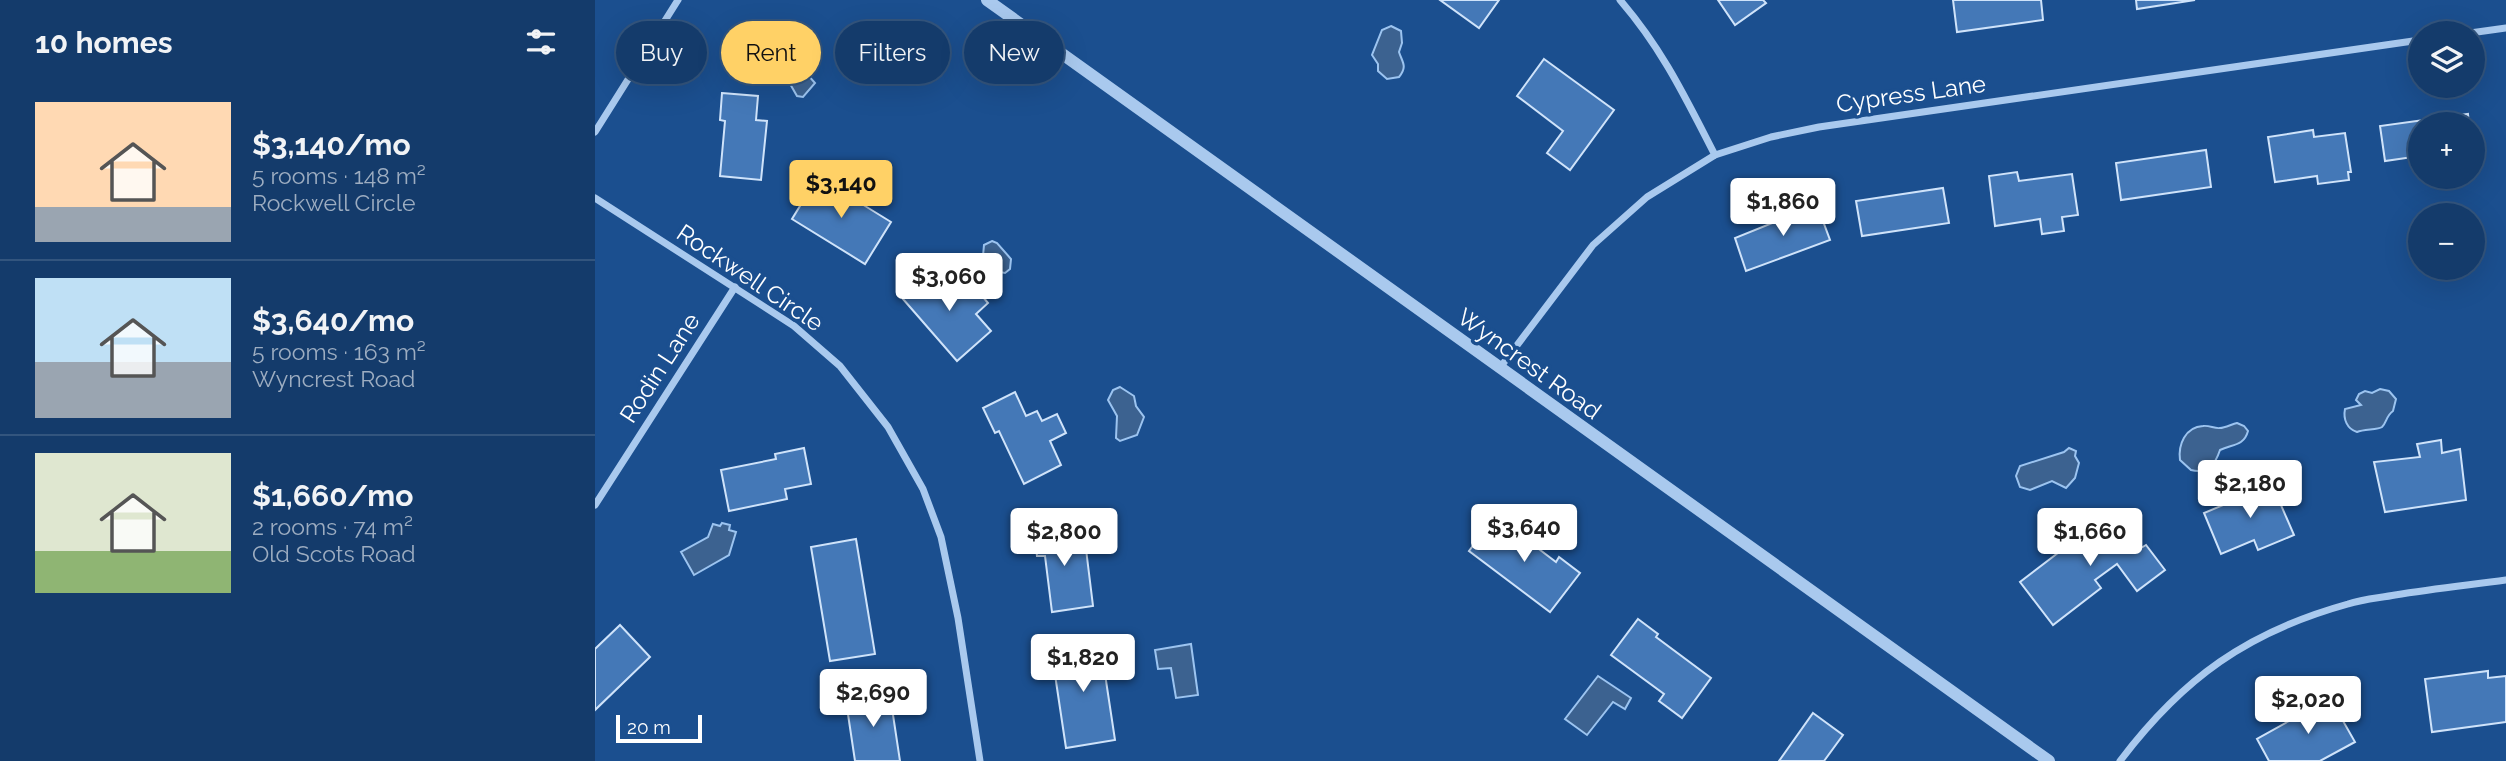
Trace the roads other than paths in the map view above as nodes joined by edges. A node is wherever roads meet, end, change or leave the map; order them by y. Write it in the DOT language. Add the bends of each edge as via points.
graph roads {
  1 [pos="678,0"];
  2 [pos="987,0"];
  3 [pos="1620,0"];
  4 [pos="2506,28"];
  5 [pos="2485,31"];
  6 [pos="2408,42"];
  7 [pos="595,132"];
  8 [pos="1715,155"];
  9 [pos="595,198"];
  10 [pos="736,287"];
  11 [pos="1499,369"];
  12 [pos="595,505"];
  13 [pos="2506,580"];
  14 [pos="980,761"];
  15 [pos="2049,761"];
  16 [pos="2120,761"];
  1 -- 7 [label="street"];
  2 -- 11 [label="street, Wyncrest Road"];
  3 -- 8 [label="street" via="1669,66"];
  4 -- 5 [label="street"];
  6 -- 8 [label="street, Cypress Lane" via="1819,127"];
  8 -- 11 [label="street, Cypress Lane" via="1647,197 1600,238"];
  9 -- 10 [label="street, Rockwell Circle"];
  10 -- 12 [label="street, Rodin Lane"];
  10 -- 14 [label="street, Rockwell Circle" via="794,326 840,366 911,464 949,568"];
  11 -- 15 [label="street, Wyncrest Road"];
  13 -- 16 [label="street" via="2350,603 2260,636 2188,685 2142,731"];
}
